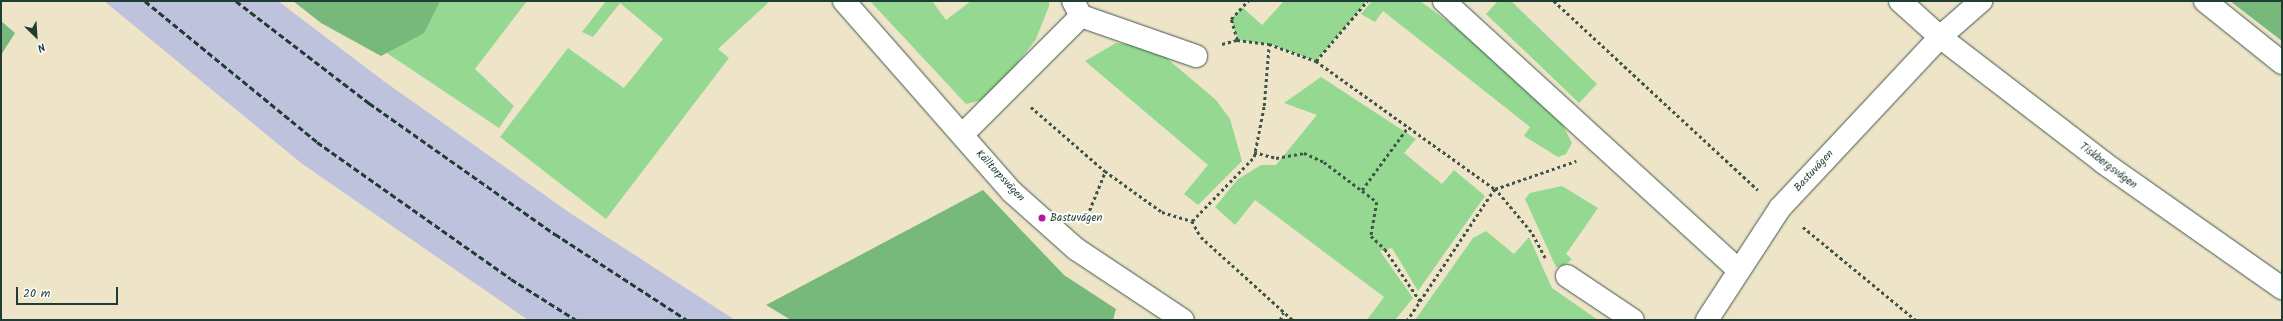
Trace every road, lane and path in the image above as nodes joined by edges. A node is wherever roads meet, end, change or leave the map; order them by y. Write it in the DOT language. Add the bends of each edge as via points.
graph roads {
  1 [pos="844,1"];
  2 [pos="1248,1"];
  3 [pos="1367,1"];
  4 [pos="1444,1"];
  5 [pos="1554,1"];
  6 [pos="1900,1"];
  7 [pos="1981,1"];
  8 [pos="2205,1"];
  9 [pos="1077,8"];
  10 [pos="1940,36"];
  11 [pos="1237,40"];
  12 [pos="1269,44"];
  13 [pos="1196,56"];
  14 [pos="1316,61"];
  15 [pos="2282,63"];
  16 [pos="1010,86"];
  17 [pos="1408,127"];
  18 [pos="962,135"];
  19 [pos="1608,149"];
  20 [pos="1254,152"];
  21 [pos="1105,171"];
  22 [pos="1495,189"];
  23 [pos="1362,190"];
  24 [pos="1780,208"];
  25 [pos="1087,216"];
  26 [pos="1192,221"];
  27 [pos="1739,270"];
  28 [pos="1567,276"];
  29 [pos="2282,288"];
  30 [pos="1420,301"];
  31 [pos="1283,313"];
  32 [pos="1183,320"];
  33 [pos="1280,320"];
  34 [pos="1293,320"];
  35 [pos="1408,320"];
  36 [pos="1633,320"];
  37 [pos="1707,320"];
  38 [pos="1916,320"];
  1 -- 18 [label="street, Källtorpsvägen"];
  2 -- 11 [label="path" via="1231,19"];
  3 -- 14 [label="path"];
  4 -- 19 [label="street"];
  5 -- 24 [label="path"];
  6 -- 10 [label="street, Tiskbergsvägen"];
  7 -- 10 [label="street"];
  8 -- 15 [label="street"];
  9 -- 13 [label="street"];
  9 -- 16 [label="street"];
  10 -- 24 [label="street, Bastuvägen"];
  10 -- 29 [label="street, Tiskbergsvägen" via="2104,163"];
  11 -- 12 [label="path"];
  11 -- 13 [label="path"];
  12 -- 14 [label="path"];
  12 -- 20 [label="path" via="1264,106"];
  14 -- 17 [label="path"];
  16 -- 18 [label="street"];
  16 -- 21 [label="path"];
  17 -- 22 [label="path"];
  17 -- 23 [label="path"];
  18 -- 32 [label="street, Källtorpsvägen" via="1012,192 1076,249"];
  19 -- 22 [label="path"];
  19 -- 27 [label="street"];
  20 -- 23 [label="path" via="1276,158 1304,152"];
  20 -- 26 [label="path"];
  21 -- 25 [label="path"];
  21 -- 26 [label="path" via="1162,212"];
  22 -- 28 [label="path" via="1531,232 1556,276"];
  22 -- 30 [label="path"];
  23 -- 30 [label="path" via="1377,202 1371,236 1385,249"];
  24 -- 27 [label="street, Bastuvägen"];
  24 -- 38 [label="path"];
  26 -- 31 [label="path" via="1201,238"];
  27 -- 37 [label="street, Bastuvägen"];
  28 -- 36 [label="street"];
  30 -- 35 [label="path"];
  31 -- 33 [label="path"];
  31 -- 34 [label="path"];
}
